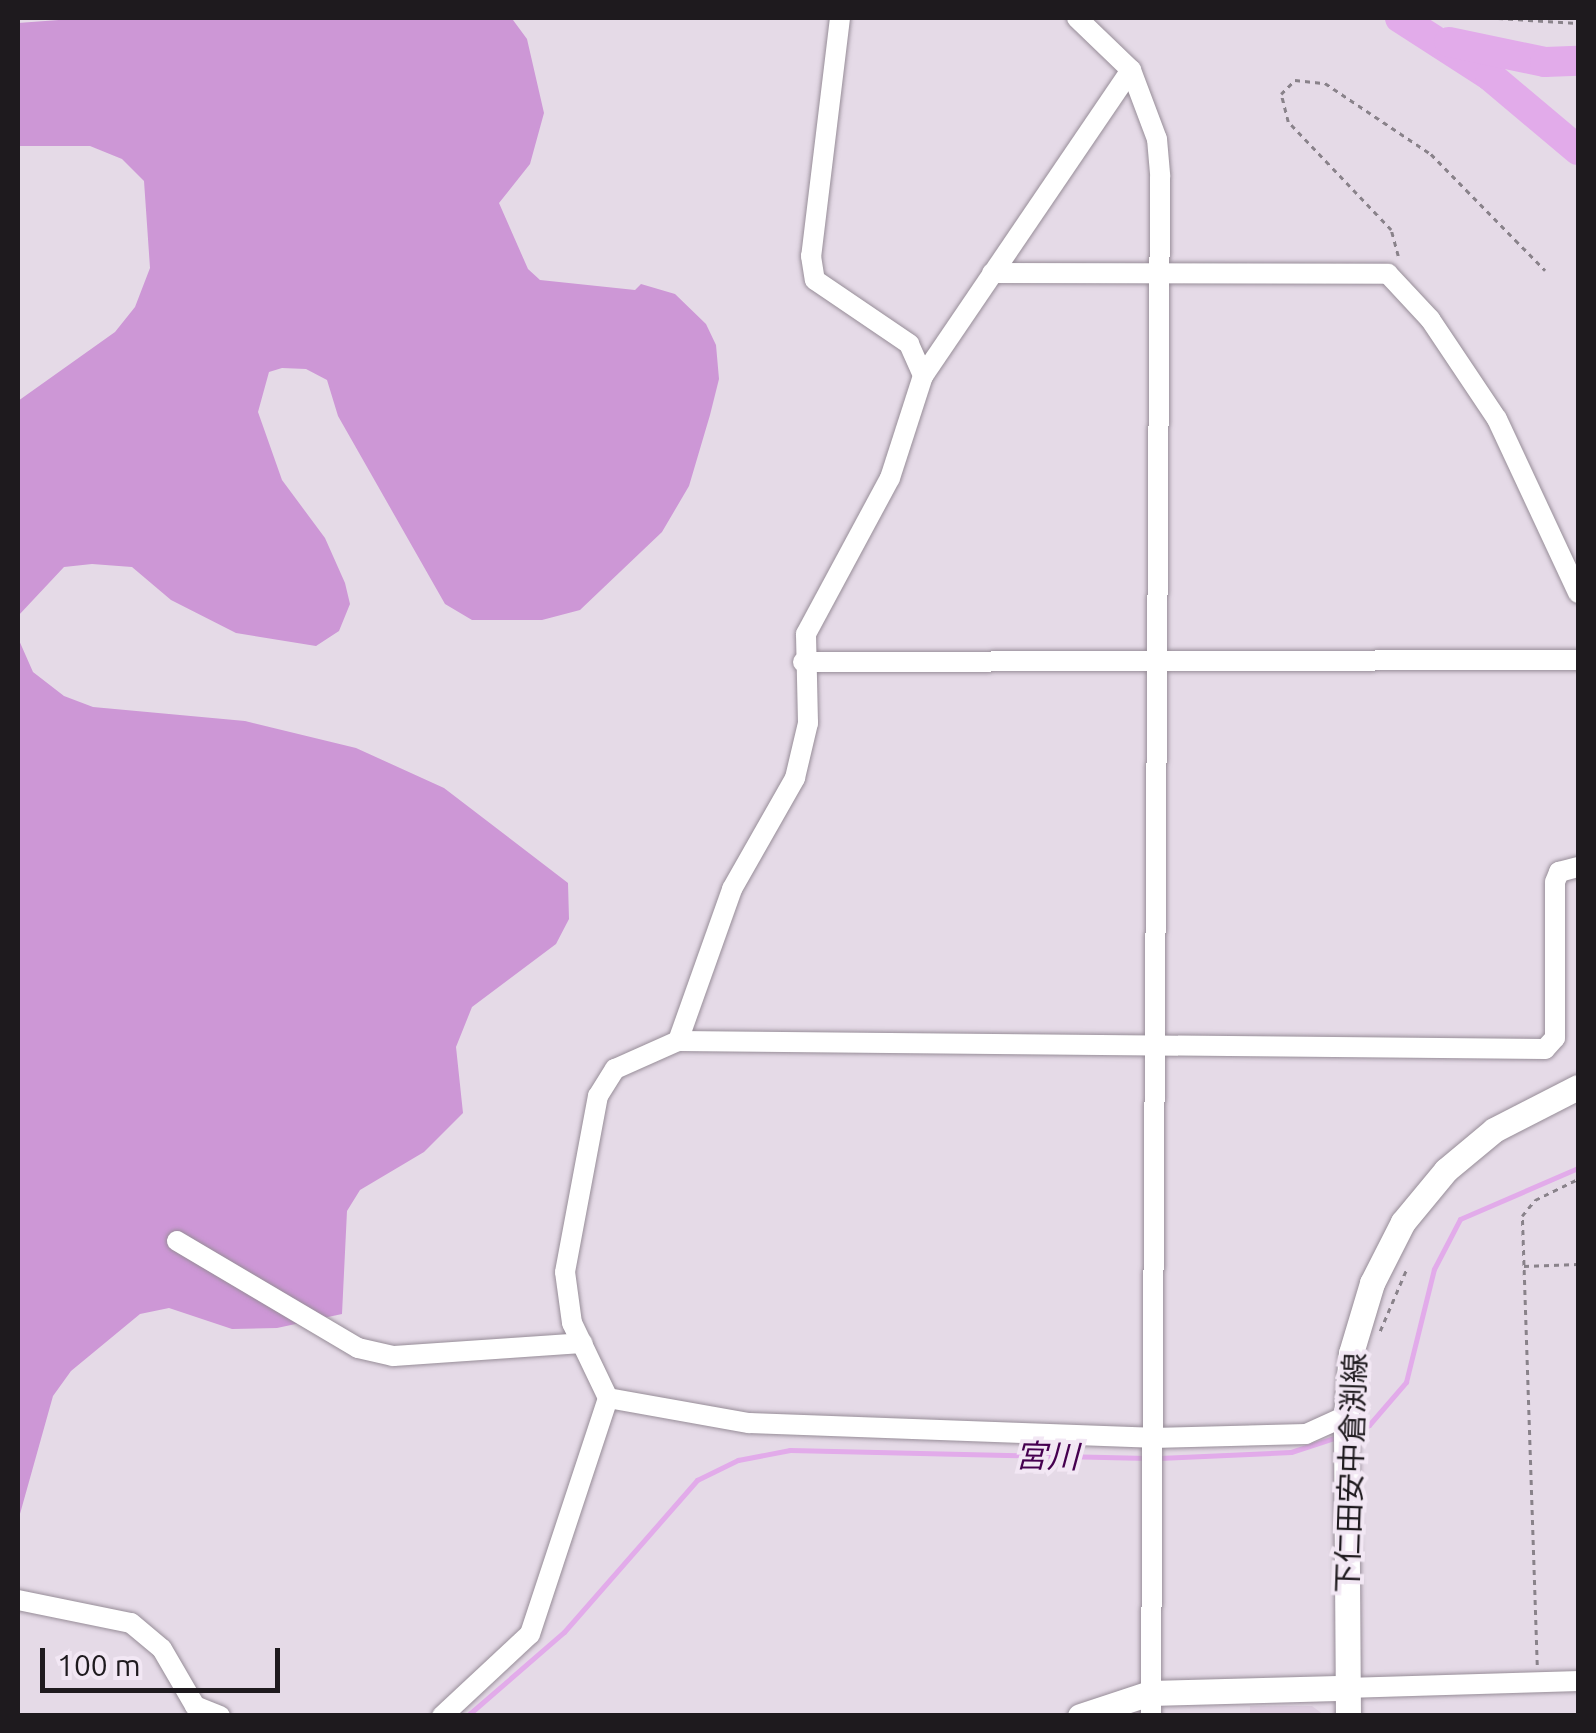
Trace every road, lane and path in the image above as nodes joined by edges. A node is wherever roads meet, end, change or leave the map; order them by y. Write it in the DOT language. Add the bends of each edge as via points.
graph roads {
  1 [pos="840,18"];
  2 [pos="1078,18"];
  3 [pos="1498,18"];
  4 [pos="1578,23"];
  5 [pos="1131,70"];
  6 [pos="1545,270"];
  7 [pos="1160,271"];
  8 [pos="992,273"];
  9 [pos="1388,274"];
  10 [pos="923,376"];
  11 [pos="1578,593"];
  12 [pos="1157,658"];
  13 [pos="1578,660"];
  14 [pos="803,662"];
  15 [pos="1578,866"];
  16 [pos="678,1041"];
  17 [pos="1154,1046"];
  18 [pos="1578,1087"];
  19 [pos="1578,1179"];
  20 [pos="177,1242"];
  21 [pos="1578,1264"];
  22 [pos="1522,1266"];
  23 [pos="583,1343"];
  24 [pos="608,1398"];
  25 [pos="1346,1419"];
  26 [pos="1152,1442"];
  27 [pos="18,1600"];
  28 [pos="1578,1681"];
  29 [pos="1537,1683"];
  30 [pos="1348,1688"];
  31 [pos="1150,1704"];
  32 [pos="220,1716"];
  33 [pos="442,1716"];
  34 [pos="1080,1716"];
  35 [pos="1348,1716"];
  1 -- 10 [label="street" via="811,256 815,280 909,344"];
  2 -- 5 [label="street"];
  3 -- 4 [label="path"];
  5 -- 7 [label="street" via="1157,139"];
  5 -- 8 [label="street"];
  6 -- 9 [label="path" via="1431,154 1325,82 1294,80 1281,94 1288,122 1390,230 1398,262"];
  7 -- 8 [label="street"];
  7 -- 9 [label="street"];
  7 -- 12 [label="street"];
  8 -- 10 [label="street"];
  9 -- 11 [label="street" via="1430,319 1497,419"];
  10 -- 14 [label="street" via="890,478 820,603"];
  12 -- 13 [label="street"];
  12 -- 14 [label="street"];
  12 -- 17 [label="street"];
  14 -- 16 [label="street" via="808,723 795,778 732,890"];
  15 -- 17 [label="street" via="1559,872 1555,882 1553,1047"];
  16 -- 17 [label="street"];
  16 -- 23 [label="street" via="614,1070 598,1096 565,1272 566,1300"];
  17 -- 26 [label="street"];
  18 -- 25 [label="main road, 下仁田安中倉渕線" via="1522,1112 1468,1150 1403,1222 1360,1317"];
  19 -- 22 [label="path" via="1526,1206"];
  20 -- 23 [label="street" via="358,1348 411,1356"];
  21 -- 22 [label="path"];
  22 -- 29 [label="path"];
  23 -- 24 [label="street"];
  24 -- 26 [label="street" via="749,1423"];
  24 -- 33 [label="street" via="530,1634"];
  25 -- 26 [label="street" via="1306,1434"];
  25 -- 30 [label="main road, 下仁田安中倉渕線"];
  26 -- 31 [label="street"];
  27 -- 32 [label="street" via="131,1624 162,1649 195,1706"];
  28 -- 29 [label="street"];
  29 -- 30 [label="street"];
  30 -- 31 [label="main road"];
  30 -- 35 [label="main road, 下仁田安中倉渕線"];
  31 -- 34 [label="main road"];
}
